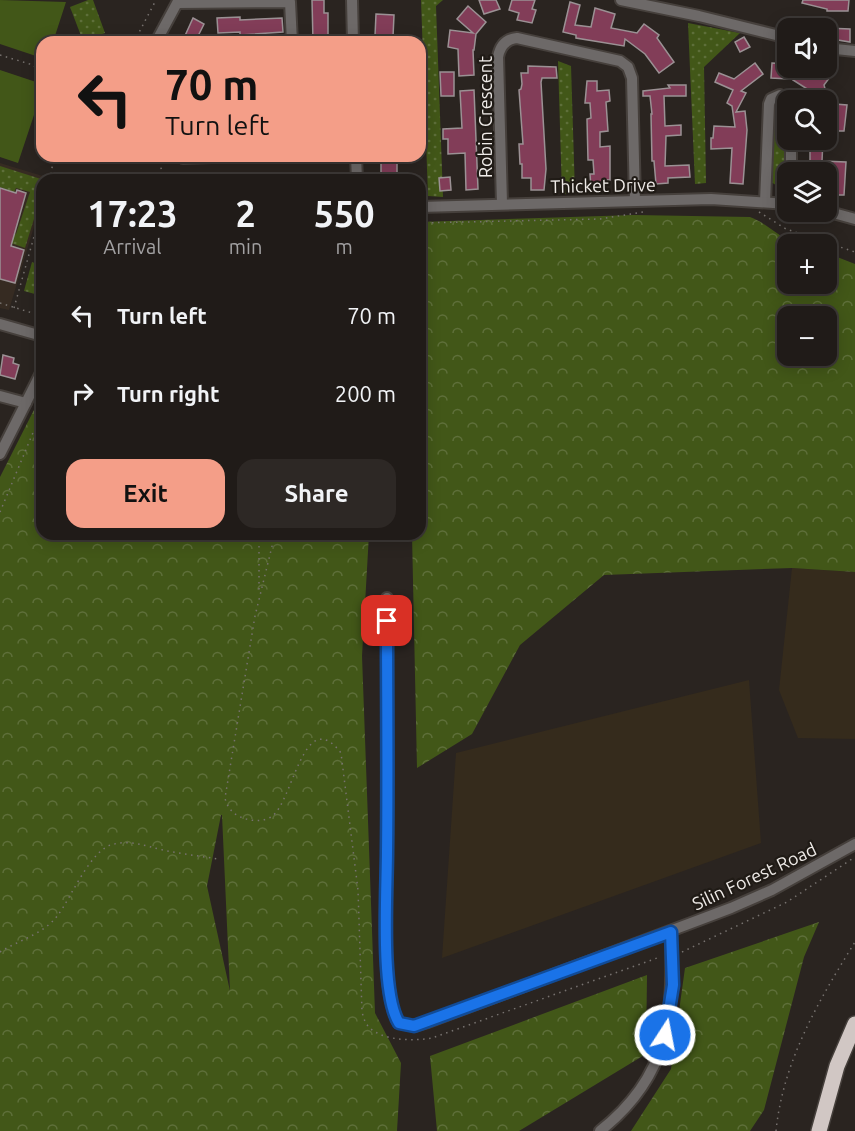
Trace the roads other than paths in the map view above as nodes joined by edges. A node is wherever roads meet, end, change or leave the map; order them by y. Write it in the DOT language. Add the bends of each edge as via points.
graph roads {
  1 [pos="352,0"];
  2 [pos="621,0"];
  3 [pos="777,35"];
  4 [pos="159,36"];
  5 [pos="292,36"];
  6 [pos="353,36"];
  7 [pos="837,49"];
  8 [pos="855,51"];
  9 [pos="777,96"];
  10 [pos="635,201"];
  11 [pos="765,202"];
  12 [pos="777,203"];
  13 [pos="502,204"];
  14 [pos="426,207"];
  15 [pos="837,214"];
  16 [pos="855,219"];
  17 [pos="0,324"];
  18 [pos="36,334"];
  19 [pos="36,383"];
  20 [pos="0,396"];
  21 [pos="26,403"];
  22 [pos="0,454"];
  23 [pos="387,598"];
  24 [pos="855,844"];
  25 [pos="671,932"];
  26 [pos="855,1025"];
  27 [pos="600,1131"];
  28 [pos="819,1131"];
  1 -- 6 [label="street"];
  2 -- 3 [label="street"];
  4 -- 5 [label="street" via="177,3 290,2"];
  7 -- 8 [label="street"];
  9 -- 11 [label="street" via="769,104"];
  10 -- 11 [label="street, Thicket Drive"];
  10 -- 13 [label="street, Thicket Drive"];
  10 -- 13 [label="street, Robin Crescent" via="632,78 628,67 620,61 512,38 503,45 498,57"];
  11 -- 12 [label="street, Thicket Drive"];
  13 -- 14 [label="street, Thicket Drive"];
  15 -- 16 [label="street"];
  17 -- 18 [label="street"];
  19 -- 21 [label="street"];
  20 -- 21 [label="street"];
  21 -- 22 [label="street"];
  23 -- 25 [label="street, Silin Forest Road" via="386,933 390,995 399,1023 414,1026 428,1022"];
  24 -- 25 [label="street, Silin Forest Road" via="772,890"];
  25 -- 27 [label="street" via="673,985 659,1055 630,1104"];
  26 -- 28 [label="highway" via="837,1066"];
}
